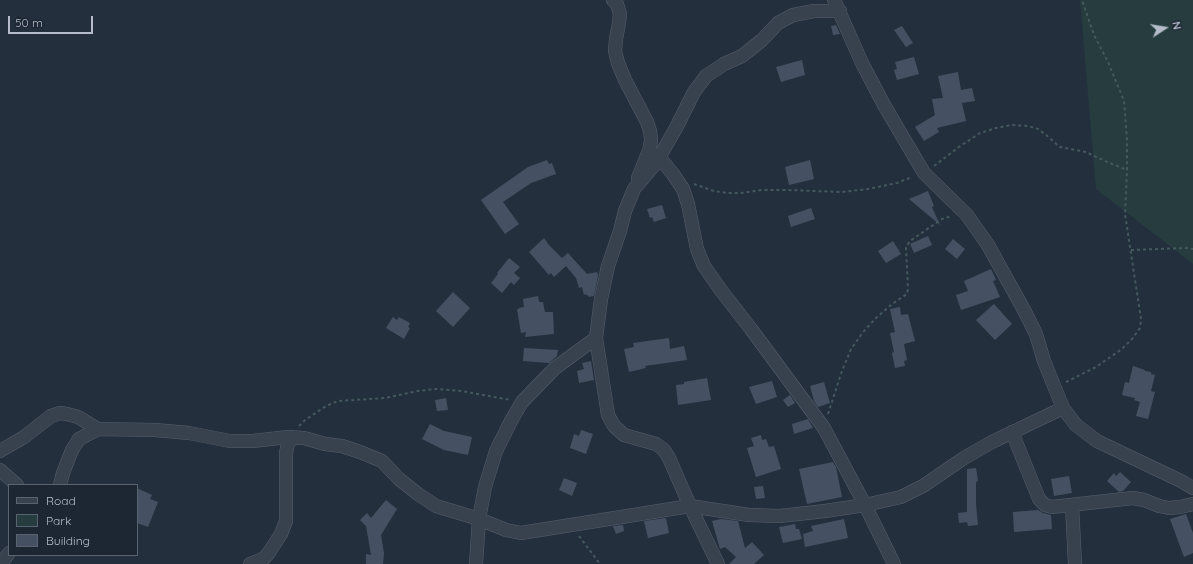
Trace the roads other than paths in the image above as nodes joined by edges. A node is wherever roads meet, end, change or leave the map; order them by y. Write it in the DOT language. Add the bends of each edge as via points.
graph roads {
  1 [pos="616,1"];
  2 [pos="837,6"];
  3 [pos="659,157"];
  4 [pos="634,189"];
  5 [pos="596,338"];
  6 [pos="1063,408"];
  7 [pos="98,429"];
  8 [pos="1012,432"];
  9 [pos="290,437"];
  10 [pos="0,451"];
  11 [pos="0,470"];
  12 [pos="16,484"];
  13 [pos="60,484"];
  14 [pos="1193,488"];
  15 [pos="1193,504"];
  16 [pos="865,505"];
  17 [pos="1072,505"];
  18 [pos="690,506"];
  19 [pos="480,519"];
  20 [pos="8,554"];
  21 [pos="1,564"];
  22 [pos="250,564"];
  23 [pos="476,564"];
  24 [pos="718,564"];
  25 [pos="894,564"];
  26 [pos="1075,564"];
  1 -- 4 [label="street" via="620,14 615,51 618,63 647,122 651,139"];
  2 -- 3 [label="street" via="793,15 778,23 742,56 706,76 694,92"];
  2 -- 6 [label="street" via="862,63 924,173 967,215 988,245 1036,334"];
  3 -- 4 [label="street"];
  3 -- 16 [label="street" via="683,189 697,249 704,266 824,428"];
  4 -- 5 [label="street" via="608,266"];
  5 -- 18 [label="street" via="610,421 624,435 656,444 664,450"];
  5 -- 19 [label="street" via="555,368 522,402 496,451 485,487"];
  6 -- 8 [label="street"];
  6 -- 14 [label="street" via="1076,425 1097,441"];
  7 -- 9 [label="street" via="189,433 230,441"];
  7 -- 10 [label="street" via="78,417 60,413 51,416 24,437"];
  7 -- 13 [label="street" via="79,439 72,450"];
  8 -- 16 [label="street" via="901,497"];
  8 -- 17 [label="street" via="1039,499 1052,507"];
  9 -- 19 [label="street" via="342,446 382,461 418,494 436,506"];
  9 -- 22 [label="street" via="286,453 286,521 268,554"];
  11 -- 12 [label="street"];
  15 -- 17 [label="street" via="1169,508 1133,498"];
  16 -- 18 [label="street" via="780,516 749,515"];
  16 -- 25 [label="street"];
  17 -- 26 [label="street"];
  18 -- 19 [label="street" via="521,533 506,530"];
  18 -- 24 [label="street"];
  19 -- 23 [label="street"];
  20 -- 21 [label="street"];
}
